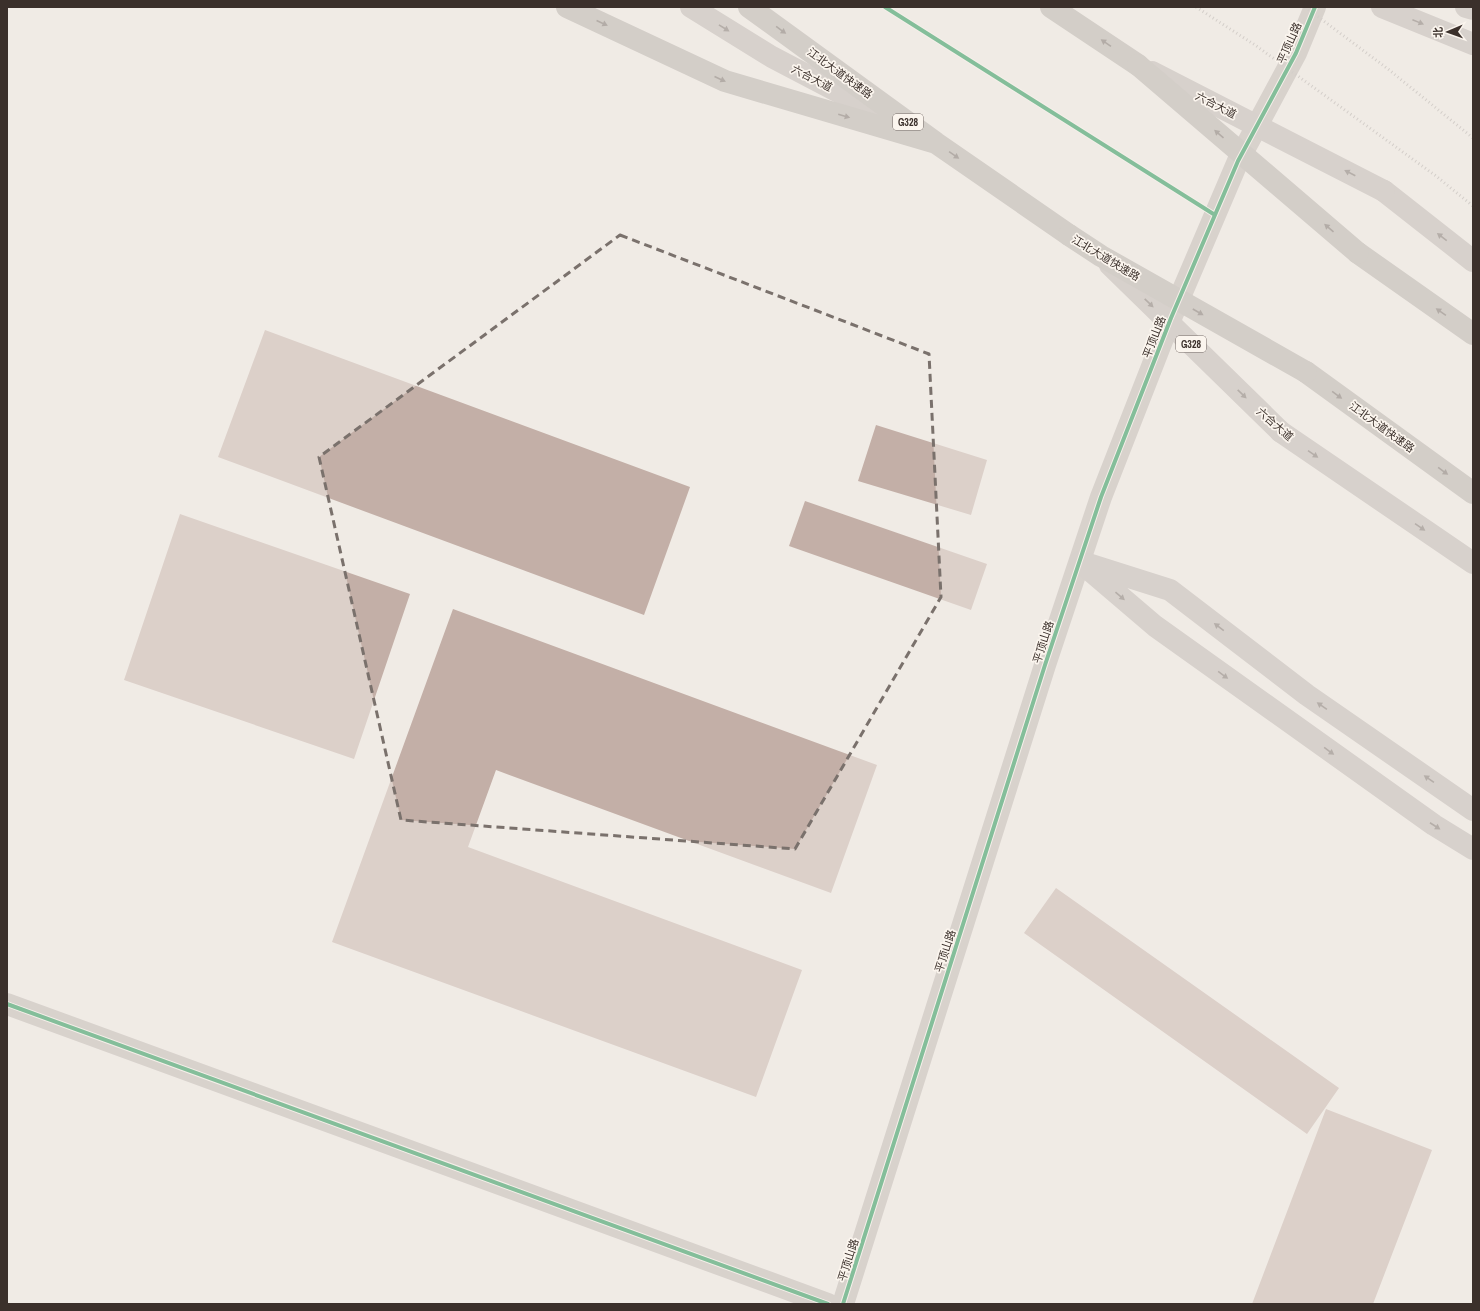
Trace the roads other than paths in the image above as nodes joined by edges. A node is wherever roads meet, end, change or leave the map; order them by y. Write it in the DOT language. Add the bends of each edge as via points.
graph roads {
  1 [pos="567,7"];
  2 [pos="691,7"];
  3 [pos="749,7"];
  4 [pos="1052,7"];
  5 [pos="1315,7"];
  6 [pos="1382,7"];
  7 [pos="1466,7"];
  8 [pos="1473,10"];
  9 [pos="1473,44"];
  10 [pos="1138,65"];
  11 [pos="936,143"];
  12 [pos="1101,256"];
  13 [pos="1473,261"];
  14 [pos="1473,334"];
  15 [pos="1473,493"];
  16 [pos="1080,562"];
  17 [pos="1473,563"];
  18 [pos="1473,810"];
  19 [pos="1473,849"];
  20 [pos="7,1004"];
  21 [pos="828,1304"];
  22 [pos="843,1304"];
  1 -- 11 [label="highway, one-way" via="725,81"];
  2 -- 11 [label="main road, 六合大道, one-way" via="772,57"];
  3 -- 11 [label="highway, 江北大道快速路 / G328, one-way"];
  10 -- 4 [label="highway, one-way"];
  5 -- 16 [label="street, 平顶山路" via="1296,53 1238,162 1174,311 1101,497"];
  6 -- 9 [label="main road, one-way"];
  7 -- 8 [label="main road"];
  13 -- 10 [label="main road, 六合大道, one-way, bridge" via="1384,191"];
  14 -- 10 [label="highway, one-way, bridge" via="1358,254"];
  11 -- 12 [label="highway, 江北大道快速路 / G328, one-way, bridge"];
  12 -- 15 [label="highway, 江北大道快速路 / G328, one-way, bridge" via="1306,372"];
  12 -- 17 [label="main road, 六合大道 / G328, one-way, bridge" via="1280,432"];
  18 -- 16 [label="main road, one-way" via="1307,695 1170,590"];
  16 -- 19 [label="main road, one-way" via="1155,626 1434,825"];
  16 -- 22 [label="street, 平顶山路" via="1045,665"];
  20 -- 21 [label="street"];
}
